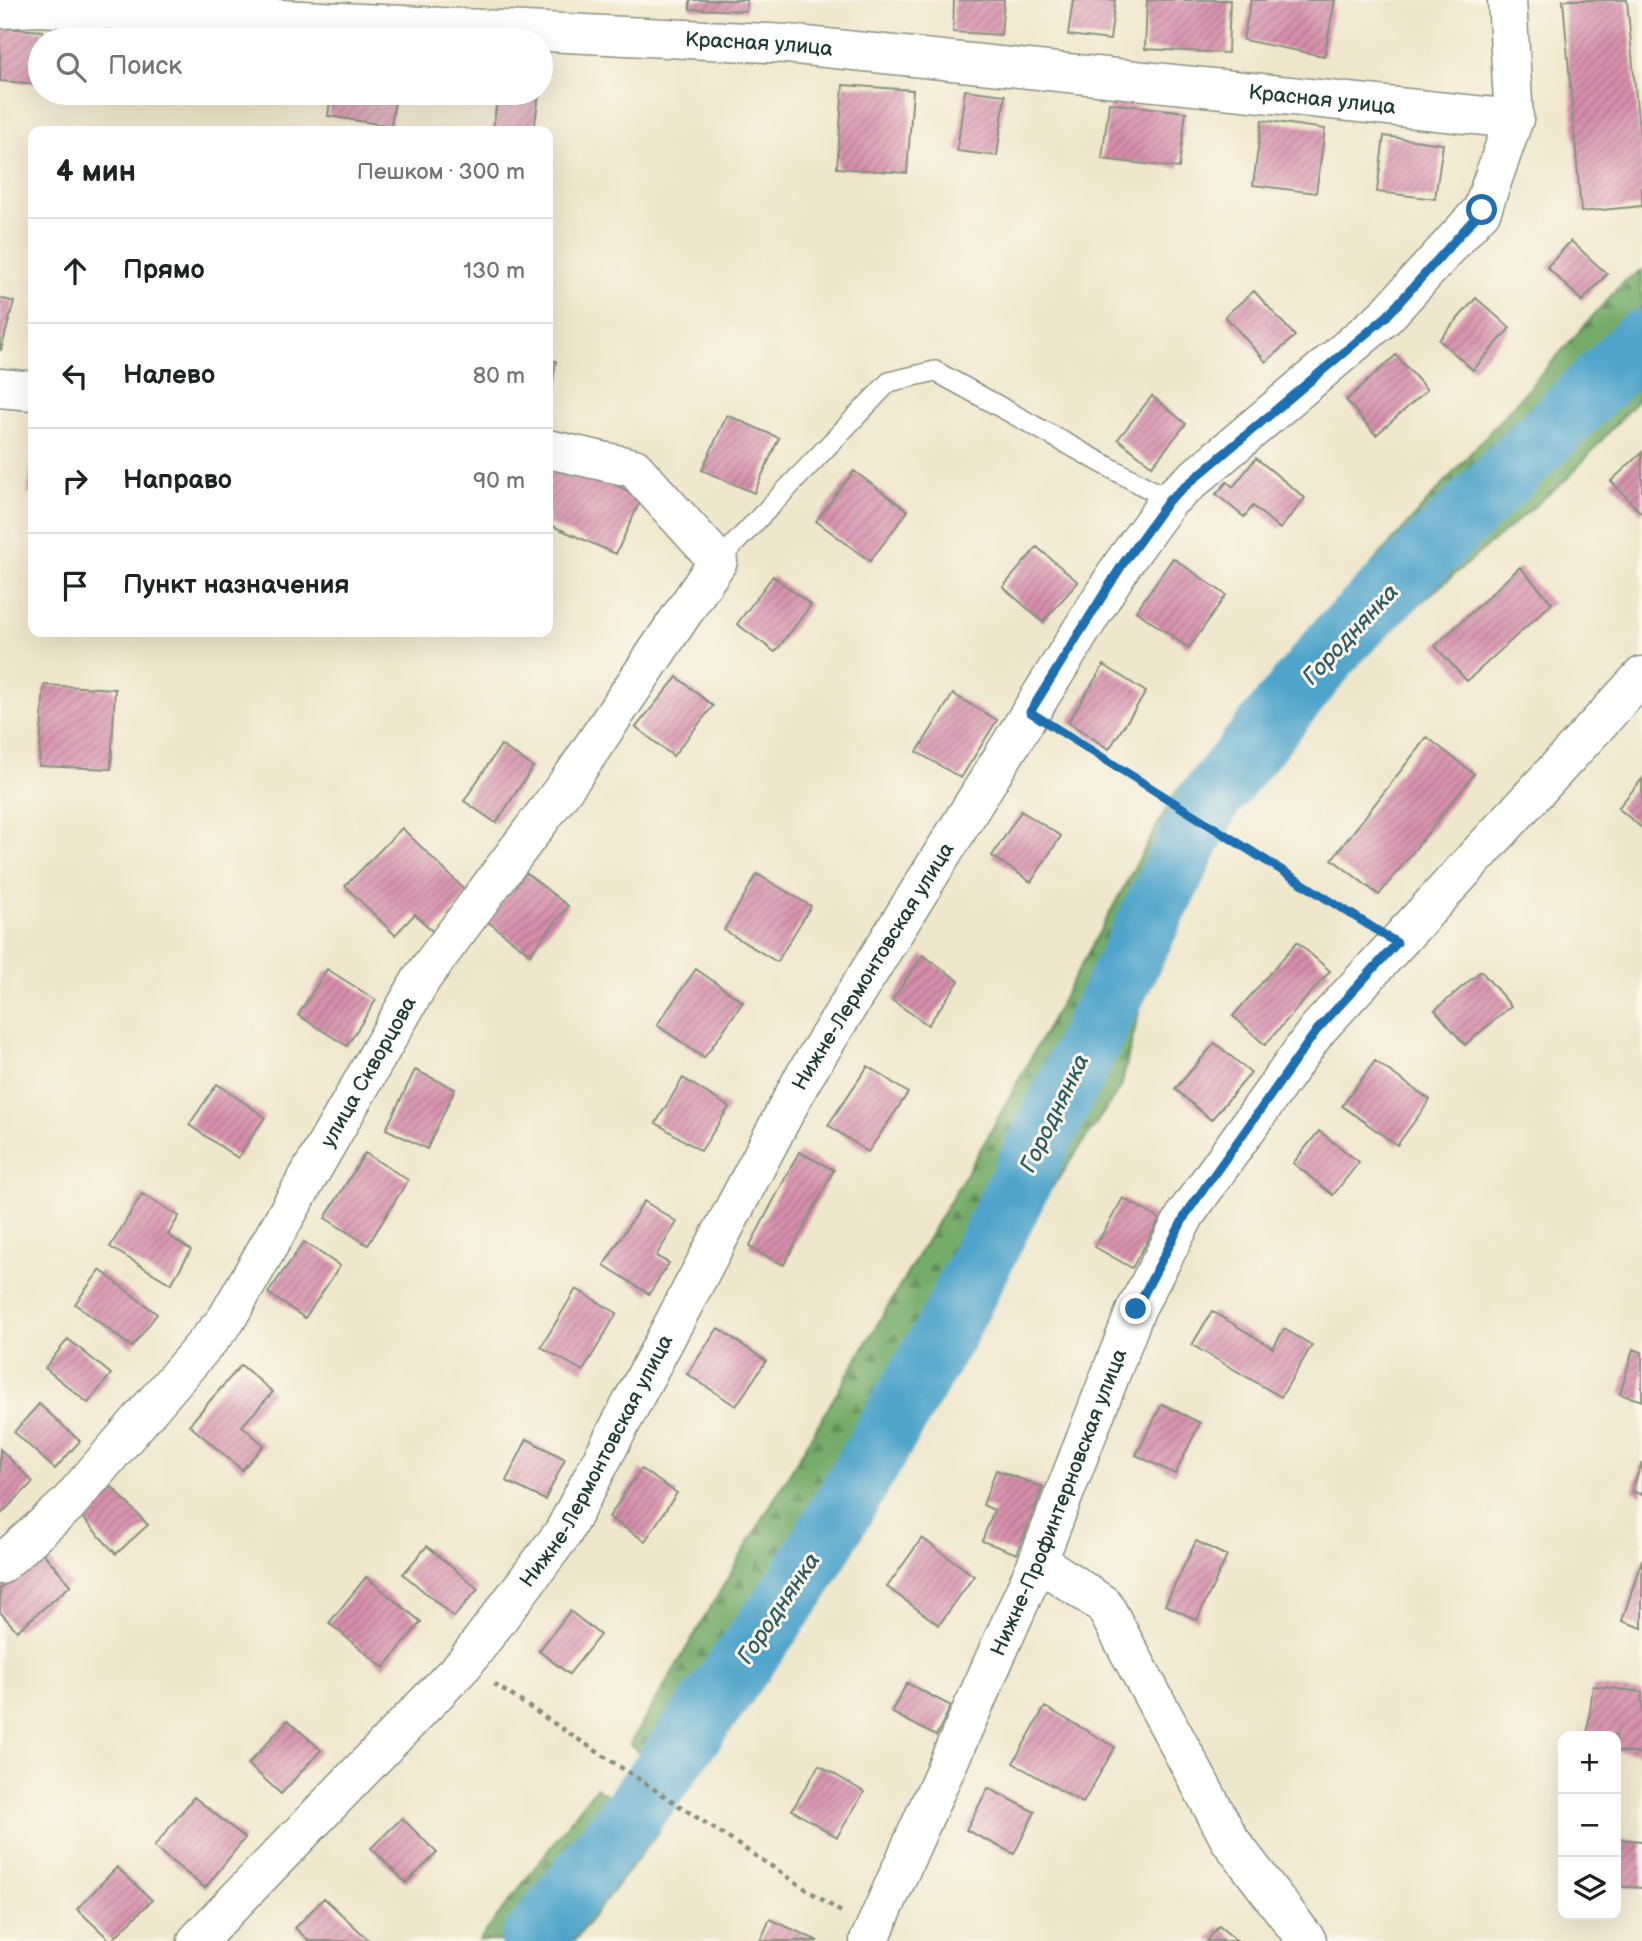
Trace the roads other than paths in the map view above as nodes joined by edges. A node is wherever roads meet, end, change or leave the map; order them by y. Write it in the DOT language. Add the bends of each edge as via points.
graph roads {
  1 [pos="1507,0"];
  2 [pos="0,9"];
  3 [pos="463,28"];
  4 [pos="553,32"];
  5 [pos="1514,120"];
  6 [pos="0,388"];
  7 [pos="28,391"];
  8 [pos="553,450"];
  9 [pos="1169,500"];
  10 [pos="718,561"];
  11 [pos="1642,676"];
  12 [pos="1038,1561"];
  13 [pos="0,1565"];
  14 [pos="871,1937"];
  15 [pos="197,1941"];
  16 [pos="1307,1941"];
  1 -- 5 [label="street, Нижне-Лермонтовская улица"];
  2 -- 3 [label="street, Красная улица" via="38,7"];
  4 -- 5 [label="street, Красная улица" via="787,44"];
  5 -- 9 [label="street, Нижне-Лермонтовская улица" via="1482,210 1387,316"];
  6 -- 7 [label="street"];
  8 -- 10 [label="street" via="634,468"];
  9 -- 10 [label="lane" via="935,371 889,382"];
  9 -- 15 [label="street, Нижне-Лермонтовская улица" via="1122,565 802,1080 563,1533 464,1664"];
  10 -- 13 [label="street, улица Скворцова" via="573,776 422,978 226,1320 67,1505"];
  11 -- 12 [label="street, Нижне-Профинтерновская улица" via="1317,1030 1186,1214 1136,1309"];
  12 -- 14 [label="street, Нижне-Профинтерновская улица"];
  12 -- 16 [label="street" via="1104,1605 1230,1840"];
}
